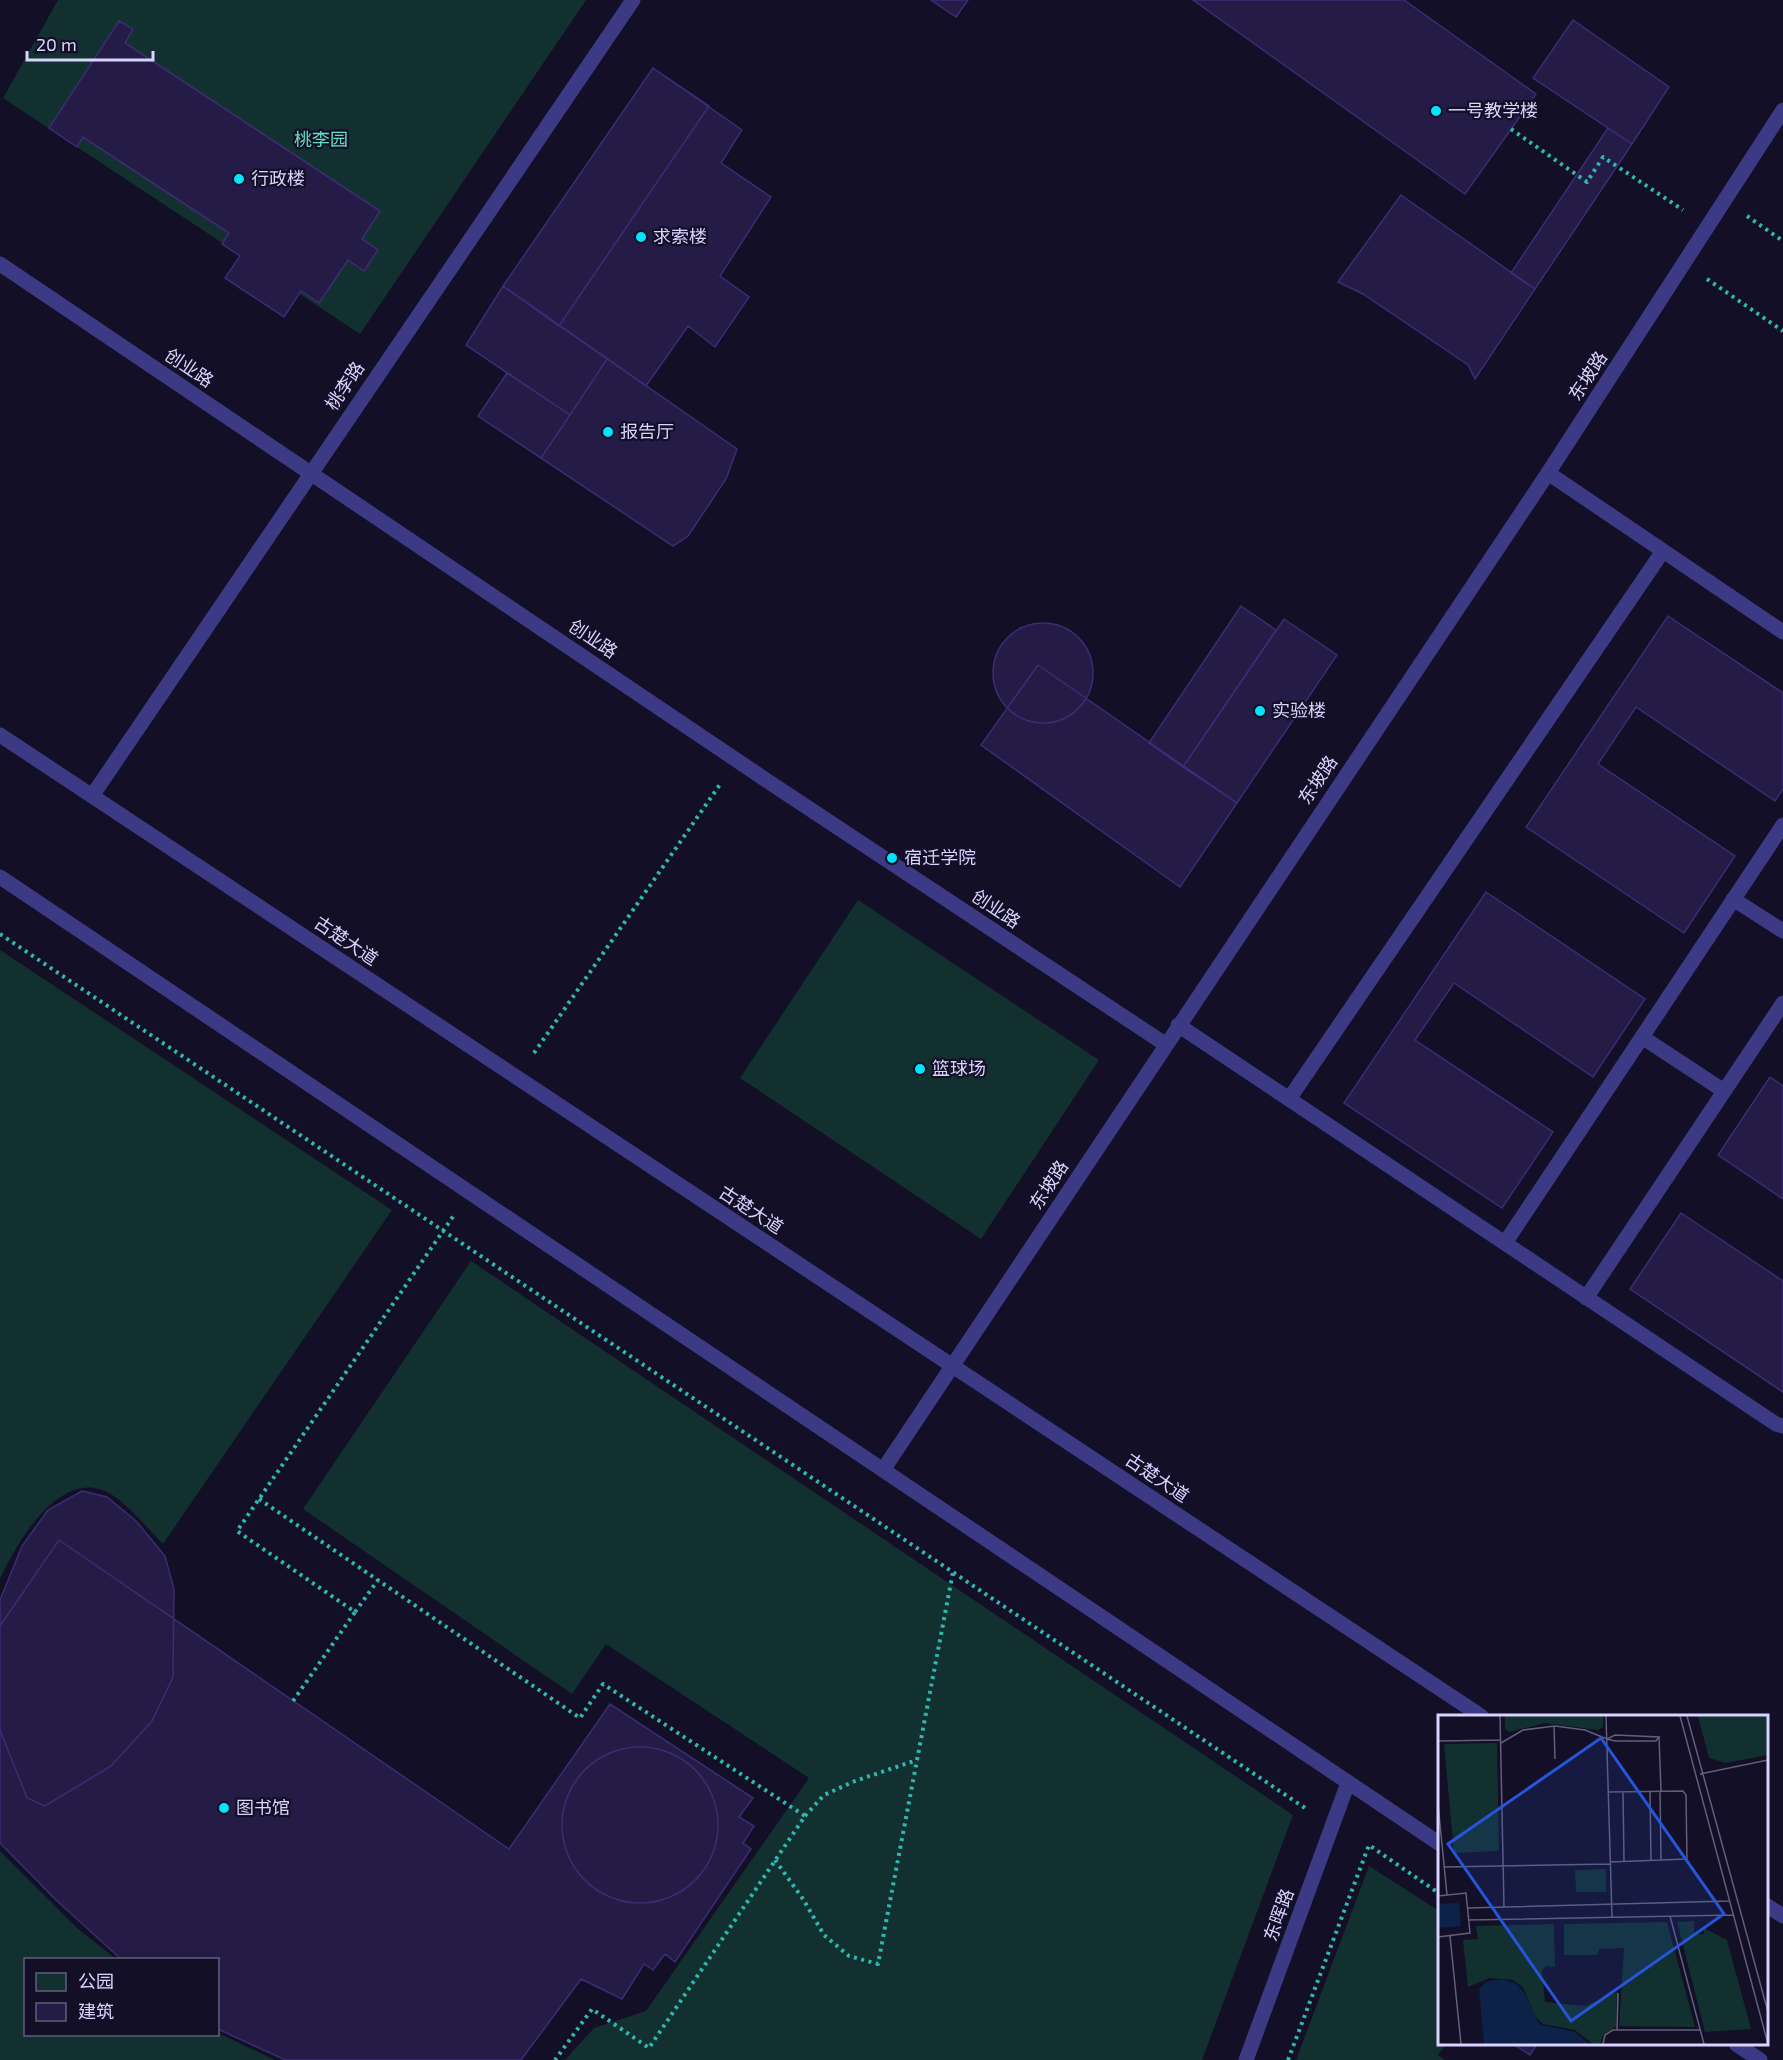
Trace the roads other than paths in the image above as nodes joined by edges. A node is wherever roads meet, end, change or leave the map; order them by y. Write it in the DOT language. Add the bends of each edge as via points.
graph roads {
  1 [pos="633,0"];
  2 [pos="1783,110"];
  3 [pos="0,264"];
  4 [pos="310,472"];
  5 [pos="1548,473"];
  6 [pos="1663,550"];
  7 [pos="1783,632"];
  8 [pos="0,735"];
  9 [pos="92,796"];
  10 [pos="1783,825"];
  11 [pos="0,877"];
  12 [pos="1733,899"];
  13 [pos="1783,931"];
  14 [pos="1783,1003"];
  15 [pos="1178,1025"];
  16 [pos="1642,1037"];
  17 [pos="1165,1044"];
  18 [pos="1724,1092"];
  19 [pos="1289,1099"];
  20 [pos="1505,1243"];
  21 [pos="1586,1298"];
  22 [pos="952,1366"];
  23 [pos="1783,1426"];
  24 [pos="883,1470"];
  25 [pos="1479,1715"];
  26 [pos="1348,1783"];
  27 [pos="1438,1843"];
  28 [pos="1768,1906"];
  29 [pos="1783,1916"];
  30 [pos="1739,2045"];
  31 [pos="1246,2060"];
  32 [pos="1760,2060"];
  1 -- 4 [label="lane, 桃李路"];
  2 -- 5 [label="lane, 东坡路"];
  3 -- 4 [label="lane, 创业路"];
  4 -- 9 [label="lane, 桃李路"];
  4 -- 17 [label="lane, 创业路"];
  5 -- 6 [label="lane"];
  5 -- 15 [label="lane, 东坡路"];
  6 -- 7 [label="lane"];
  6 -- 19 [label="lane"];
  8 -- 9 [label="lane, 古楚大道"];
  9 -- 22 [label="lane, 古楚大道"];
  10 -- 12 [label="lane"];
  11 -- 24 [label="lane"];
  12 -- 13 [label="lane"];
  12 -- 16 [label="lane"];
  14 -- 18 [label="lane"];
  15 -- 17 [label="lane, 东坡路"];
  15 -- 19 [label="lane"];
  16 -- 18 [label="lane"];
  16 -- 20 [label="lane"];
  17 -- 22 [label="lane, 东坡路"];
  18 -- 21 [label="lane"];
  19 -- 20 [label="lane"];
  20 -- 21 [label="lane"];
  21 -- 23 [label="lane"];
  22 -- 24 [label="lane, 东坡路"];
  22 -- 25 [label="lane, 古楚大道"];
  24 -- 26 [label="lane"];
  26 -- 27 [label="lane"];
  26 -- 31 [label="lane, 东晖路"];
  28 -- 29 [label="lane"];
  30 -- 32 [label="lane"];
}
